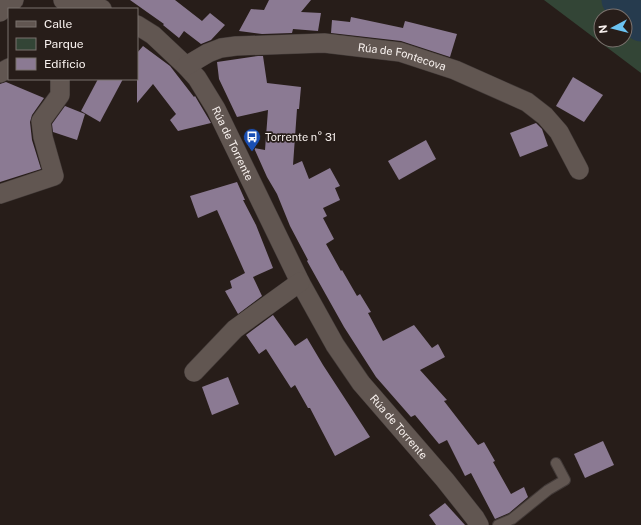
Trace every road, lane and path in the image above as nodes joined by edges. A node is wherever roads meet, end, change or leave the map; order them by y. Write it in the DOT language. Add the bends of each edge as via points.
graph roads {
  1 [pos="14,0"];
  2 [pos="0,12"];
  3 [pos="138,26"];
  4 [pos="186,66"];
  5 [pos="60,80"];
  6 [pos="580,170"];
  7 [pos="0,194"];
  8 [pos="300,282"];
  9 [pos="194,372"];
  10 [pos="556,463"];
  11 [pos="479,525"];
  12 [pos="498,525"];
  1 -- 2 [label="street"];
  3 -- 4 [label="street, Rúa de Torrente" via="153,35"];
  4 -- 6 [label="street, Rúa de Fontecova" via="208,53 236,46 324,43 400,52 455,70 527,102 545,116 559,132"];
  4 -- 8 [label="street, Rúa de Torrente" via="197,78 216,109"];
  5 -- 7 [label="street" via="60,96 41,121 54,176"];
  8 -- 9 [label="street" via="235,329"];
  8 -- 11 [label="street, Rúa de Torrente" via="348,365 445,480"];
  10 -- 12 [label="lane" via="565,480 548,490 512,519"];
}
